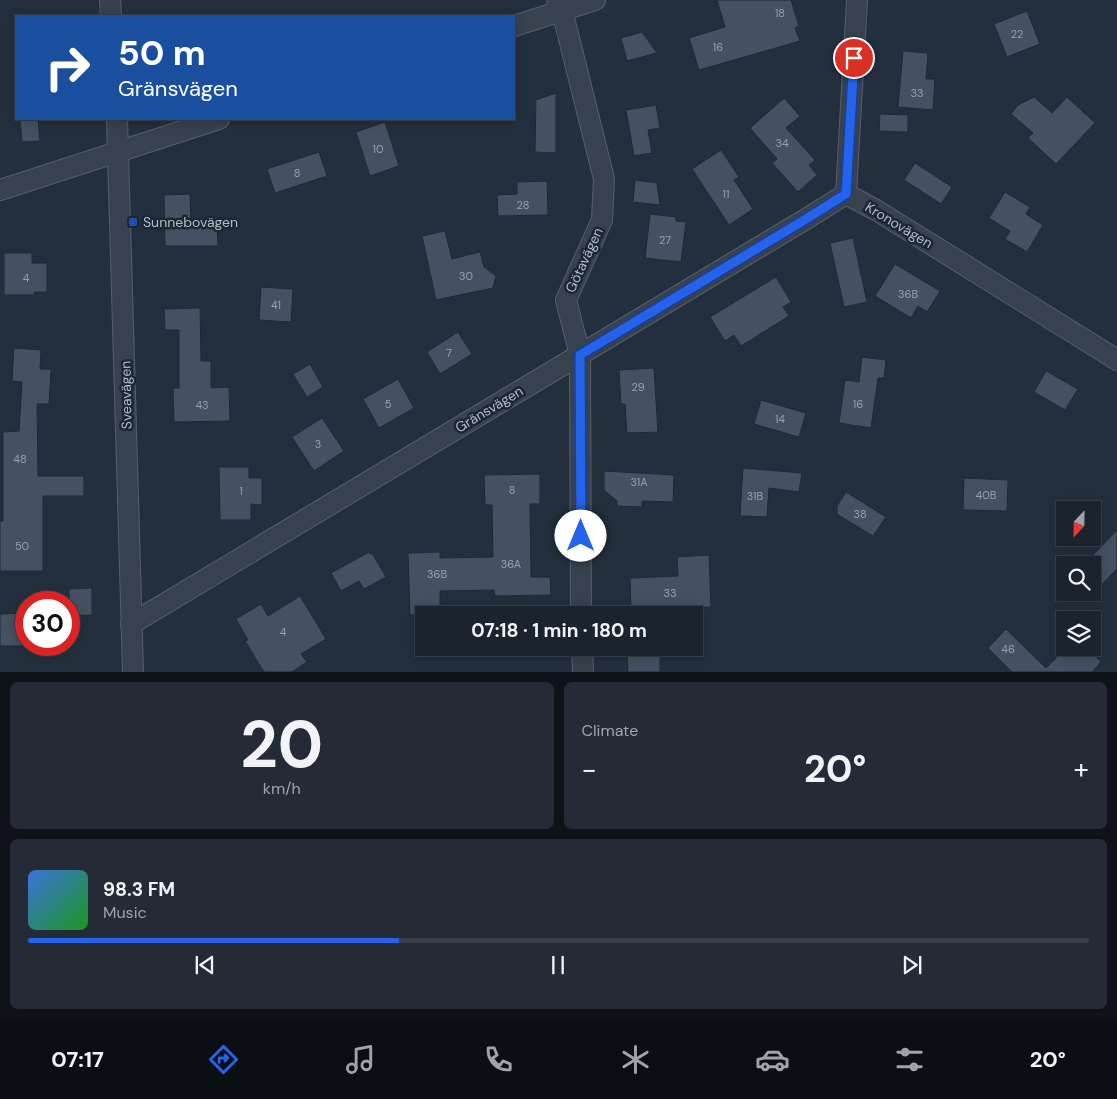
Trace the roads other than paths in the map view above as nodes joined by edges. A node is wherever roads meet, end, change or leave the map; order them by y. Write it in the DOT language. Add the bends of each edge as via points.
graph roads {
  1 [pos="110,0"];
  2 [pos="595,0"];
  3 [pos="858,0"];
  4 [pos="559,5"];
  5 [pos="111,15"];
  6 [pos="515,26"];
  7 [pos="118,120"];
  8 [pos="216,120"];
  9 [pos="120,150"];
  10 [pos="0,190"];
  11 [pos="846,194"];
  12 [pos="580,355"];
  13 [pos="1117,360"];
  14 [pos="581,606"];
  15 [pos="131,624"];
  16 [pos="582,656"];
  17 [pos="134,672"];
  18 [pos="583,672"];
  1 -- 5 [label="street"];
  2 -- 4 [label="street"];
  3 -- 11 [label="street"];
  4 -- 6 [label="street"];
  4 -- 12 [label="street, Götavägen" via="604,179 602,220 566,300"];
  7 -- 9 [label="street, Sveavägen"];
  8 -- 9 [label="street"];
  9 -- 10 [label="street"];
  9 -- 15 [label="street, Sveavägen"];
  11 -- 12 [label="street, Gränsvägen"];
  11 -- 13 [label="street, Kronovägen"];
  12 -- 14 [label="street, Götavägen"];
  12 -- 15 [label="street, Gränsvägen"];
  15 -- 17 [label="street, Sveavägen"];
  16 -- 18 [label="street"];
}
